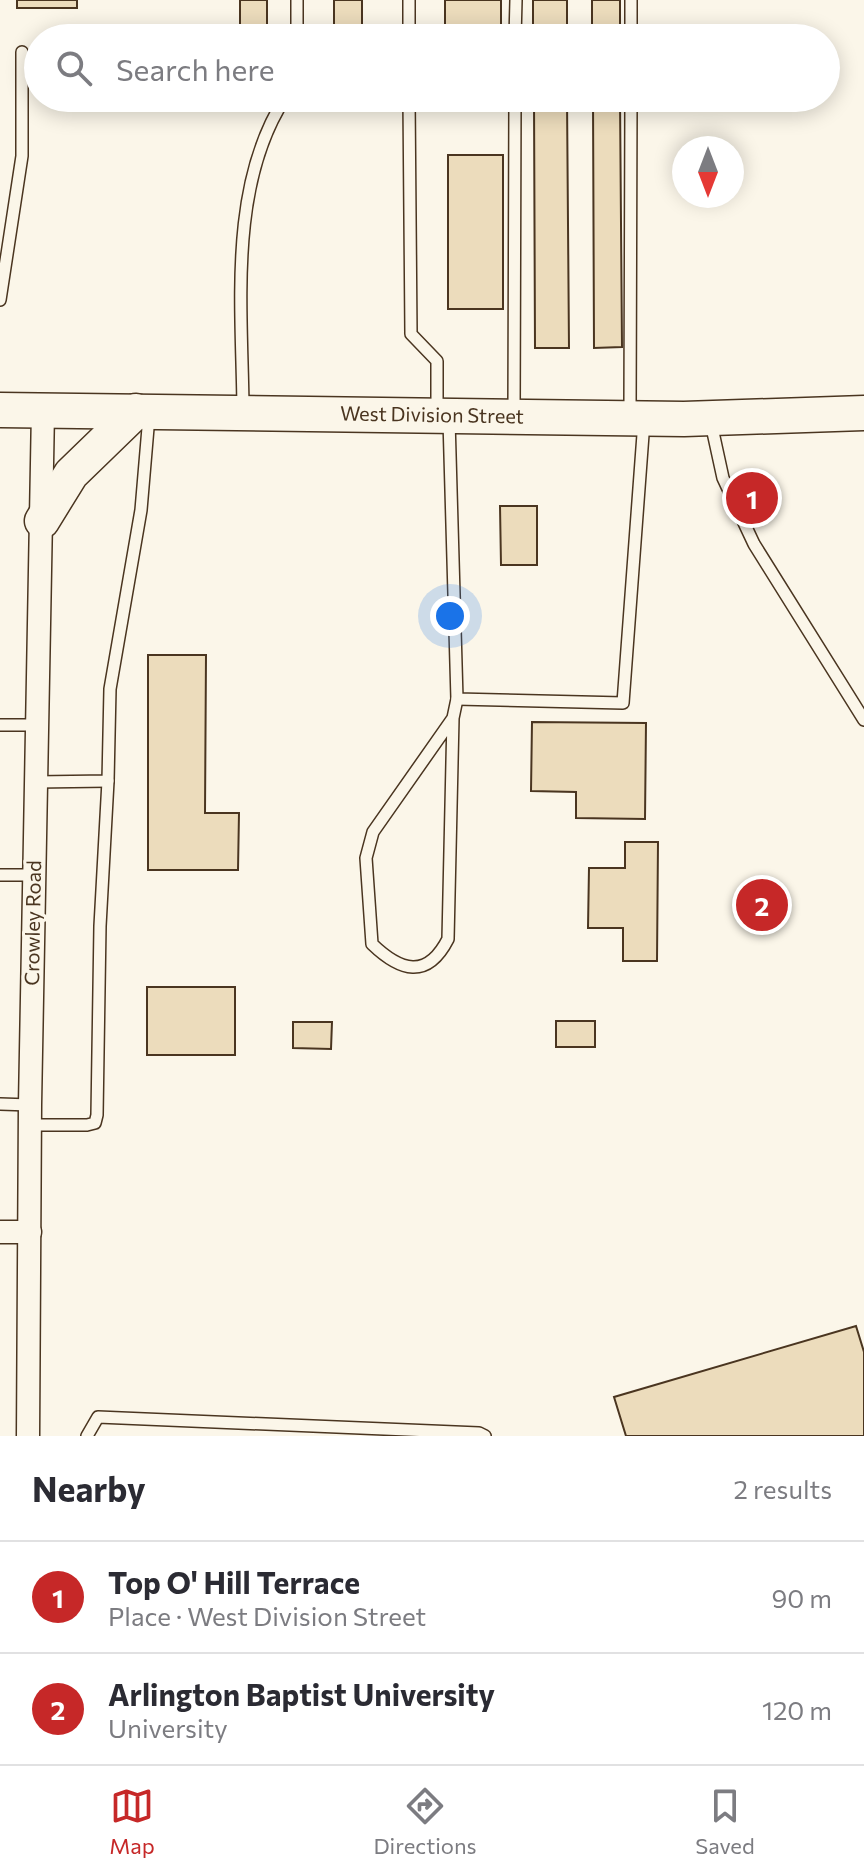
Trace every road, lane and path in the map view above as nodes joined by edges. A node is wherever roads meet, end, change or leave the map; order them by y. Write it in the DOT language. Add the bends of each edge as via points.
graph roads {
  1 [pos="297,0"];
  2 [pos="409,0"];
  3 [pos="516,0"];
  4 [pos="631,0"];
  5 [pos="297,24"];
  6 [pos="409,24"];
  7 [pos="515,24"];
  8 [pos="631,24"];
  9 [pos="22,52"];
  10 [pos="278,112"];
  11 [pos="409,112"];
  12 [pos="515,112"];
  13 [pos="631,112"];
  14 [pos="0,300"];
  15 [pos="0,410"];
  16 [pos="43,410"];
  17 [pos="142,411"];
  18 [pos="243,413"];
  19 [pos="864,413"];
  20 [pos="443,416"];
  21 [pos="514,417"];
  22 [pos="637,419"];
  23 [pos="710,419"];
  24 [pos="42,521"];
  25 [pos="457,699"];
  26 [pos="453,718"];
  27 [pos="864,720"];
  28 [pos="0,725"];
  29 [pos="37,725"];
  30 [pos="108,781"];
  31 [pos="36,782"];
  32 [pos="0,875"];
  33 [pos="34,875"];
  34 [pos="0,1104"];
  35 [pos="30,1115"];
  36 [pos="0,1232"];
  37 [pos="30,1232"];
  38 [pos="28,1436"];
  39 [pos="87,1436"];
  40 [pos="485,1436"];
  1 -- 5 [label="lane"];
  2 -- 6 [label="lane"];
  3 -- 7 [label="lane"];
  4 -- 8 [label="lane"];
  9 -- 14 [label="lane" via="22,156"];
  10 -- 18 [label="lane" via="256,154 246,221"];
  11 -- 20 [label="lane" via="411,334 437,361"];
  12 -- 21 [label="lane"];
  13 -- 22 [label="lane"];
  15 -- 16 [label="main road, West Division Street"];
  16 -- 17 [label="main road, West Division Street"];
  16 -- 24 [label="street, Crowley Road"];
  17 -- 18 [label="main road, West Division Street"];
  17 -- 24 [label="main road" via="71,474"];
  17 -- 30 [label="lane" via="141,510 110,689"];
  18 -- 20 [label="main road, West Division Street"];
  19 -- 23 [label="main road, West Division Street"];
  20 -- 21 [label="main road, West Division Street"];
  20 -- 25 [label="lane"];
  21 -- 22 [label="main road, West Division Street"];
  22 -- 23 [label="main road, West Division Street"];
  22 -- 25 [label="lane" via="623,703"];
  23 -- 27 [label="lane" via="723,478 754,544"];
  24 -- 29 [label="street, Crowley Road"];
  25 -- 26 [label="lane"];
  26 -- 26 [label="lane" via="373,832 366,858 372,944 398,966 429,962 448,939"];
  28 -- 29 [label="lane"];
  29 -- 31 [label="street, Crowley Road"];
  30 -- 31 [label="lane"];
  30 -- 35 [label="lane" via="97,1115 95,1123 87,1125"];
  31 -- 33 [label="street, Crowley Road"];
  32 -- 33 [label="lane"];
  33 -- 35 [label="street, Crowley Road"];
  34 -- 35 [label="lane"];
  35 -- 37 [label="street, Crowley Road"];
  36 -- 37 [label="street"];
  37 -- 38 [label="street, Crowley Road"];
  39 -- 40 [label="lane" via="98,1417"];
}
